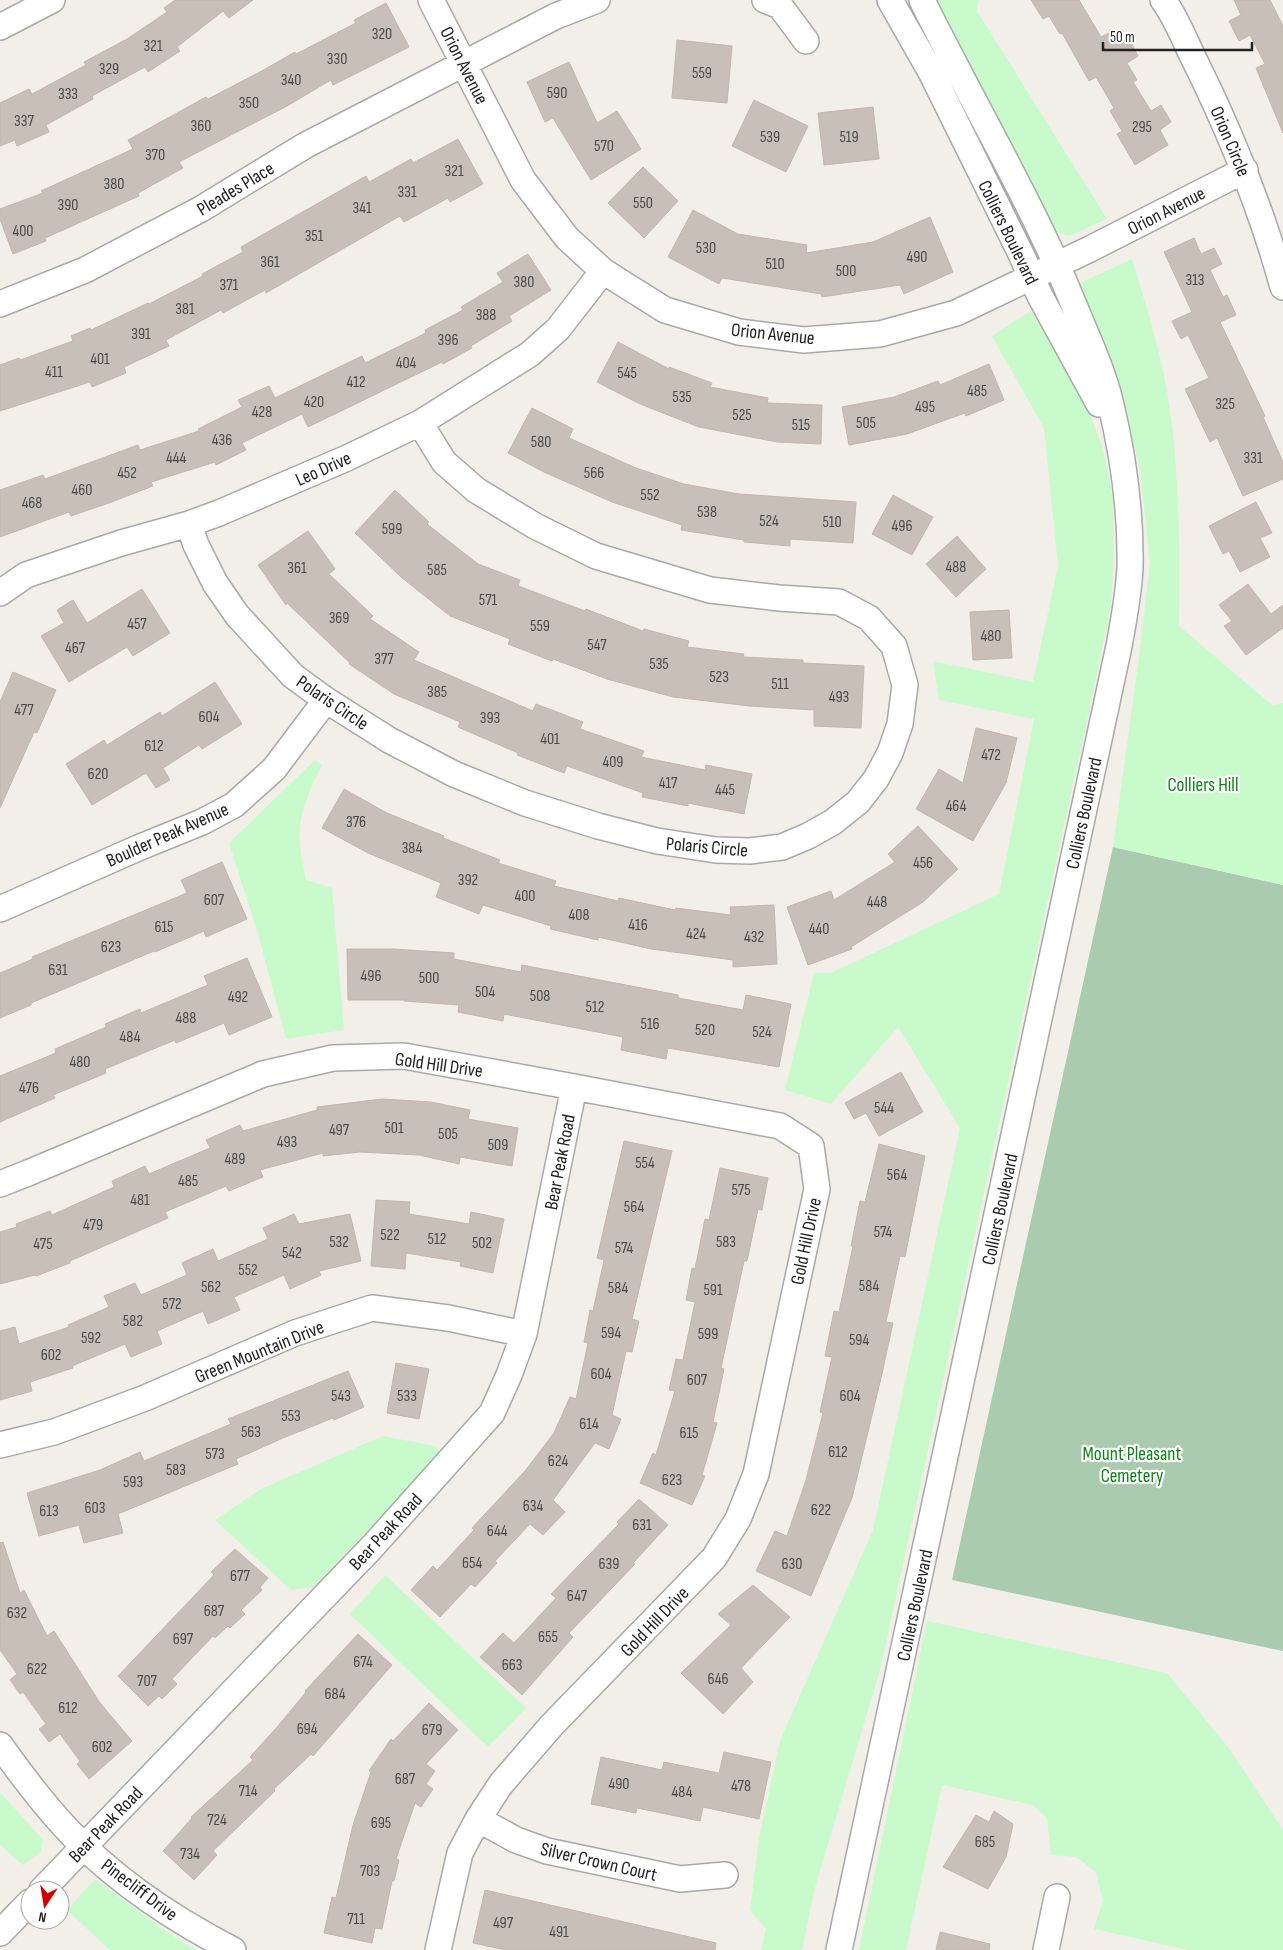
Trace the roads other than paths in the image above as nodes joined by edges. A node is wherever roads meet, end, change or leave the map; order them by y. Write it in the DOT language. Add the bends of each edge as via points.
graph roads {
  1 [pos="52,0"];
  2 [pos="431,0"];
  3 [pos="597,0"];
  4 [pos="765,0"];
  5 [pos="890,0"];
  6 [pos="922,0"];
  7 [pos="1164,0"];
  8 [pos="0,27"];
  9 [pos="806,41"];
  10 [pos="464,62"];
  11 [pos="1245,170"];
  12 [pos="1056,264"];
  13 [pos="603,271"];
  14 [pos="1031,277"];
  15 [pos="1283,287"];
  16 [pos="0,304"];
  17 [pos="420,423"];
  18 [pos="1122,466"];
  19 [pos="189,524"];
  20 [pos="0,593"];
  21 [pos="326,700"];
  22 [pos="0,910"];
  23 [pos="574,1087"];
  24 [pos="0,1184"];
  25 [pos="524,1334"];
  26 [pos="0,1445"];
  27 [pos="0,1745"];
  28 [pos="478,1819"];
  29 [pos="84,1846"];
  30 [pos="725,1875"];
  31 [pos="52,1880"];
  32 [pos="1057,1897"];
  33 [pos="20,1912"];
  34 [pos="0,1933"];
  35 [pos="233,1950"];
  36 [pos="438,1950"];
  37 [pos="839,1950"];
  38 [pos="1046,1950"];
  1 -- 8 [label="street"];
  2 -- 10 [label="street, Orion Avenue"];
  3 -- 10 [label="street, Pleades Place" via="556,16"];
  4 -- 9 [label="street" via="780,6"];
  5 -- 14 [label="street, Colliers Boulevard" via="931,72"];
  6 -- 12 [label="street, Colliers Boulevard"];
  7 -- 11 [label="street, Orion Circle"];
  10 -- 13 [label="street, Orion Avenue" via="523,180 567,238"];
  10 -- 16 [label="street, Pleades Place" via="306,145 160,231 85,270"];
  11 -- 12 [label="street, Orion Avenue"];
  11 -- 15 [label="street, Orion Circle"];
  12 -- 14 [label="street, Orion Avenue"];
  12 -- 18 [label="street, Colliers Boulevard" via="1110,400"];
  13 -- 14 [label="street, Orion Avenue" via="665,310 739,332 804,340 880,334 956,313"];
  13 -- 17 [label="street, Leo Drive" via="558,329 530,354"];
  14 -- 18 [label="street, Colliers Boulevard" via="1099,404"];
  17 -- 19 [label="street, Leo Drive" via="347,458"];
  17 -- 21 [label="street, Polaris Circle" via="444,462 476,490 535,526 596,556 710,590 839,602 869,618 894,646 905,686 900,724 876,779 858,802 833,822 782,847 750,851 716,850 657,841 525,803 454,774 388,740"];
  18 -- 37 [label="street, Colliers Boulevard" via="1130,567 1120,646"];
  19 -- 20 [label="street, Leo Drive" via="26,575"];
  19 -- 21 [label="street, Polaris Circle" via="215,583 237,616 293,676"];
  21 -- 22 [label="street, Boulder Peak Avenue" via="274,769 234,805"];
  23 -- 24 [label="street, Gold Hill Drive" via="404,1056 333,1058 263,1074"];
  23 -- 25 [label="street, Bear Peak Road"];
  23 -- 28 [label="street, Gold Hill Drive" via="780,1126 811,1146 816,1189 756,1474 738,1519 714,1558 551,1726 500,1784"];
  25 -- 26 [label="street, Green Mountain Drive" via="448,1318 372,1308 295,1333 145,1398 54,1432"];
  25 -- 29 [label="street, Bear Peak Road" via="492,1413 372,1546"];
  27 -- 29 [label="street, Pinecliff Drive" via="64,1826"];
  28 -- 30 [label="street, Silver Crown Court" via="516,1840 547,1851 680,1879"];
  28 -- 36 [label="street, Gold Hill Drive" via="460,1853"];
  29 -- 31 [label="street, Bear Peak Road"];
  29 -- 35 [label="street, Pinecliff Drive" via="139,1893 200,1933"];
  32 -- 38 [label="street"];
  33 -- 34 [label="street"];
}
